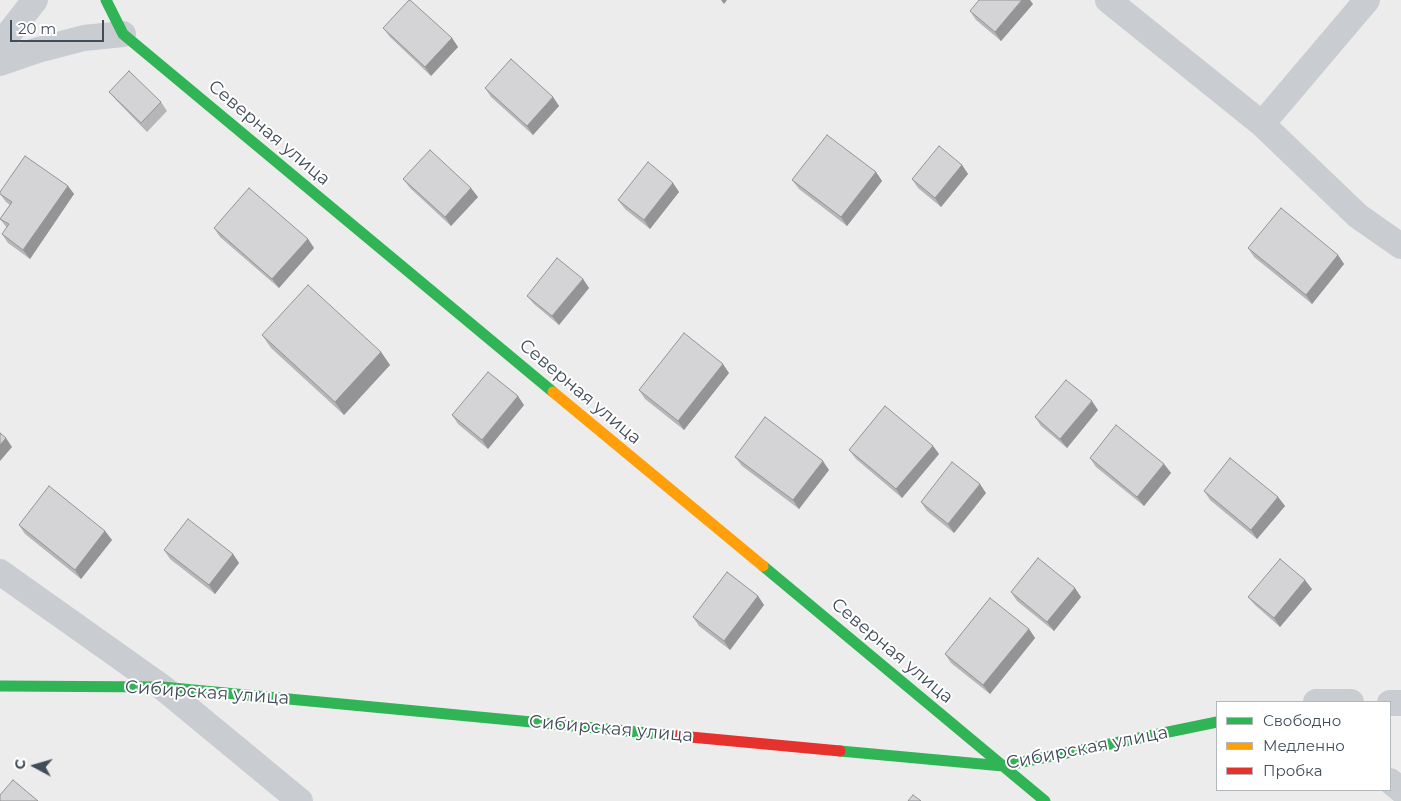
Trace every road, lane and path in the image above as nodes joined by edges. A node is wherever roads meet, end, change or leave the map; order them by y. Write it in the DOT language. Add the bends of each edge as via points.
graph roads {
  1 [pos="34,0"];
  2 [pos="106,0"];
  3 [pos="1108,0"];
  4 [pos="1367,0"];
  5 [pos="123,34"];
  6 [pos="0,45"];
  7 [pos="0,63"];
  8 [pos="1262,124"];
  9 [pos="1401,246"];
  10 [pos="0,572"];
  11 [pos="0,686"];
  12 [pos="162,687"];
  13 [pos="1216,722"];
  14 [pos="1003,766"];
  15 [pos="1391,782"];
  16 [pos="1401,790"];
  17 [pos="300,801"];
  18 [pos="1045,801"];
  1 -- 6 [label="street"];
  2 -- 5 [label="street, Северная улица"];
  3 -- 8 [label="street"];
  4 -- 8 [label="street"];
  5 -- 7 [label="street" via="84,38"];
  5 -- 14 [label="street, Северная улица"];
  8 -- 9 [label="street" via="1358,216"];
  10 -- 12 [label="street"];
  11 -- 12 [label="street, Сибирская улица"];
  12 -- 14 [label="street, Сибирская улица"];
  12 -- 17 [label="street"];
  13 -- 14 [label="street, Сибирская улица"];
  14 -- 18 [label="street, Северная улица"];
  15 -- 16 [label="street"];
}
